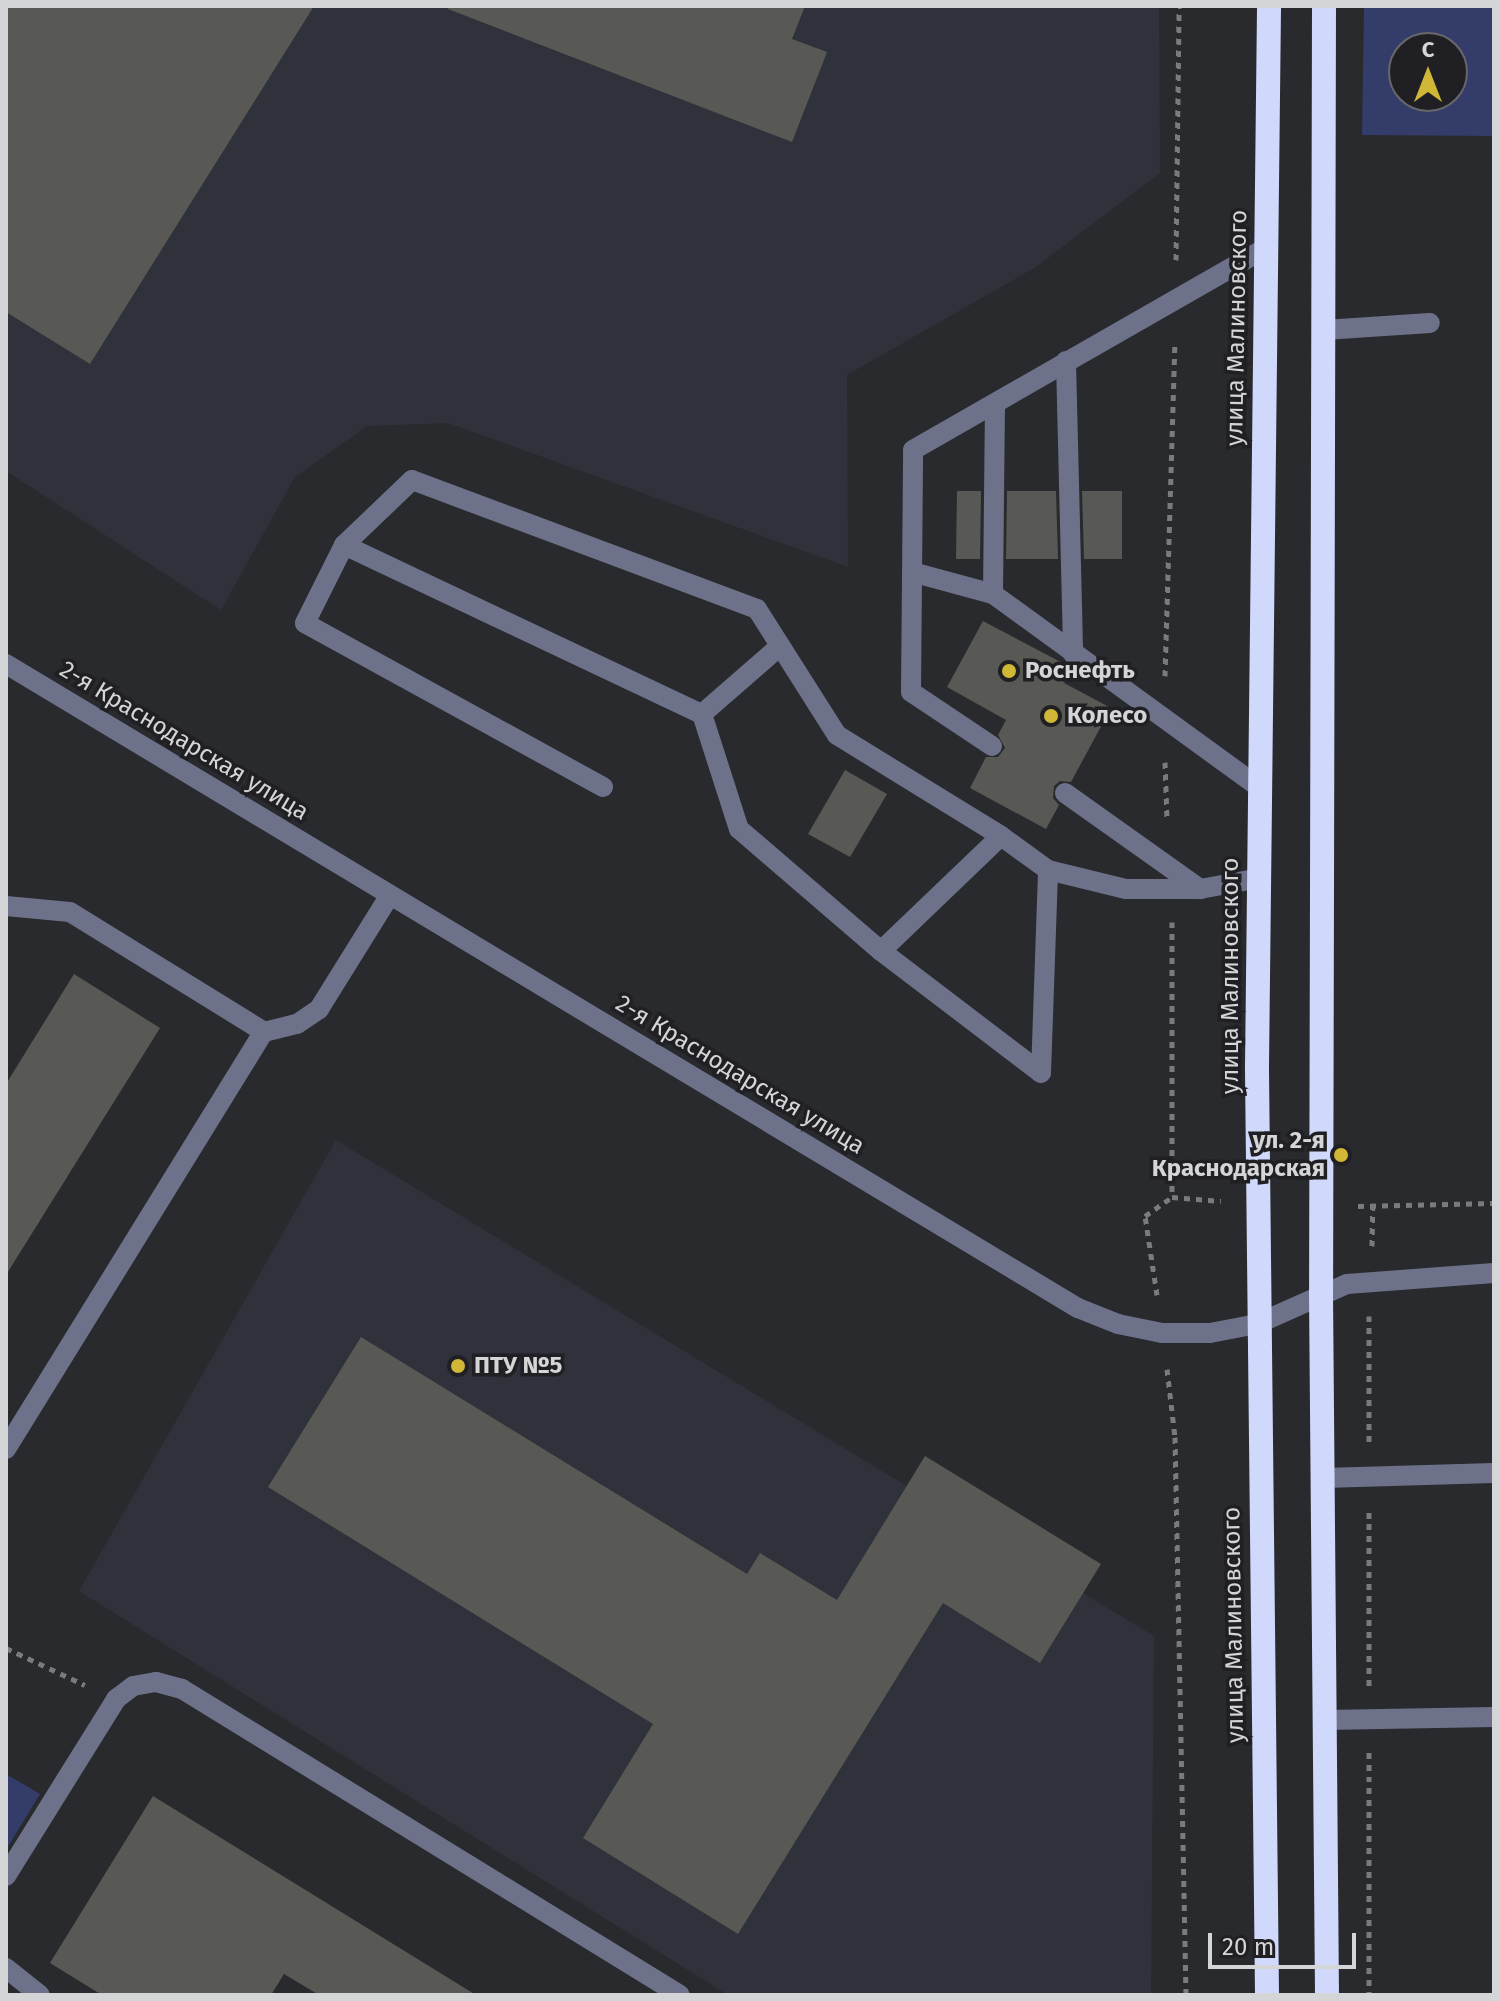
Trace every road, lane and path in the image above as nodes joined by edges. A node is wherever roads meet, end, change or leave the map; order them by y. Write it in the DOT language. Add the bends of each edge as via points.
graph roads {
  1 [pos="1179,6"];
  2 [pos="1269,6"];
  3 [pos="1324,6"];
  4 [pos="1266,248"];
  5 [pos="1176,299"];
  6 [pos="1430,323"];
  7 [pos="1324,330"];
  8 [pos="1066,361"];
  9 [pos="995,405"];
  10 [pos="344,545"];
  11 [pos="912,572"];
  12 [pos="993,594"];
  13 [pos="780,646"];
  14 [pos="1073,654"];
  15 [pos="6,664"];
  16 [pos="702,714"];
  17 [pos="1164,719"];
  18 [pos="992,746"];
  19 [pos="603,787"];
  20 [pos="1260,788"];
  21 [pos="1065,793"];
  22 [pos="1001,836"];
  23 [pos="1169,866"];
  24 [pos="1048,870"];
  25 [pos="1260,878"];
  26 [pos="1172,889"];
  27 [pos="1200,889"];
  28 [pos="390,895"];
  29 [pos="6,906"];
  30 [pos="881,951"];
  31 [pos="264,1032"];
  32 [pos="1494,1203"];
  33 [pos="1373,1207"];
  34 [pos="1145,1216"];
  35 [pos="1494,1273"];
  36 [pos="1321,1293"];
  37 [pos="1369,1307"];
  38 [pos="1257,1324"];
  39 [pos="1175,1437"];
  40 [pos="6,1449"];
  41 [pos="1494,1473"];
  42 [pos="1369,1477"];
  43 [pos="1324,1478"];
  44 [pos="6,1648"];
  45 [pos="116,1699"];
  46 [pos="1494,1717"];
  47 [pos="1369,1719"];
  48 [pos="1325,1720"];
  49 [pos="6,1876"];
  50 [pos="6,1968"];
  51 [pos="40,1995"];
  52 [pos="680,1995"];
  53 [pos="1186,1995"];
  54 [pos="1267,1995"];
  55 [pos="1327,1995"];
  56 [pos="1369,1995"];
  1 -- 5 [label="path"];
  2 -- 4 [label="highway, улица Малиновского"];
  3 -- 7 [label="highway"];
  4 -- 5 [label="street"];
  4 -- 20 [label="highway, улица Малиновского"];
  5 -- 8 [label="street"];
  5 -- 17 [label="path"];
  6 -- 7 [label="street"];
  7 -- 36 [label="highway"];
  8 -- 9 [label="street"];
  8 -- 14 [label="street"];
  9 -- 11 [label="street" via="913,450"];
  9 -- 12 [label="street"];
  10 -- 13 [label="street" via="412,480 757,609"];
  10 -- 16 [label="street"];
  10 -- 19 [label="street" via="305,623"];
  11 -- 12 [label="street"];
  11 -- 18 [label="street" via="911,692"];
  12 -- 14 [label="street"];
  13 -- 16 [label="street"];
  13 -- 22 [label="street" via="837,735"];
  14 -- 17 [label="street"];
  15 -- 28 [label="street, 2-я Краснодарская улица"];
  16 -- 30 [label="street" via="739,829"];
  17 -- 20 [label="street"];
  17 -- 23 [label="path"];
  20 -- 25 [label="highway, улица Малиновского"];
  21 -- 23 [label="street"];
  22 -- 24 [label="street"];
  22 -- 30 [label="street"];
  23 -- 27 [label="street"];
  24 -- 26 [label="street" via="1126,889"];
  24 -- 30 [label="street" via="1041,1073"];
  25 -- 27 [label="street"];
  25 -- 38 [label="highway, улица Малиновского"];
  26 -- 27 [label="street"];
  26 -- 34 [label="path" via="1172,1197"];
  28 -- 31 [label="street" via="319,1009 297,1024"];
  28 -- 38 [label="street, 2-я Краснодарская улица" via="1078,1308 1162,1333 1210,1333"];
  29 -- 31 [label="street" via="70,912"];
  31 -- 40 [label="street"];
  32 -- 33 [label="path"];
  35 -- 36 [label="street, 2-я Краснодарская улица" via="1371,1280"];
  36 -- 38 [label="street, 2-я Краснодарская улица"];
  36 -- 43 [label="highway"];
  37 -- 42 [label="path"];
  38 -- 54 [label="highway, улица Малиновского"];
  39 -- 53 [label="path"];
  41 -- 42 [label="street"];
  42 -- 43 [label="street"];
  42 -- 47 [label="path"];
  43 -- 48 [label="highway"];
  44 -- 45 [label="path"];
  45 -- 49 [label="street"];
  45 -- 52 [label="street" via="133,1686 156,1682 182,1689"];
  46 -- 47 [label="street"];
  47 -- 48 [label="street"];
  47 -- 56 [label="path"];
  48 -- 55 [label="highway"];
  50 -- 51 [label="street"];
}
